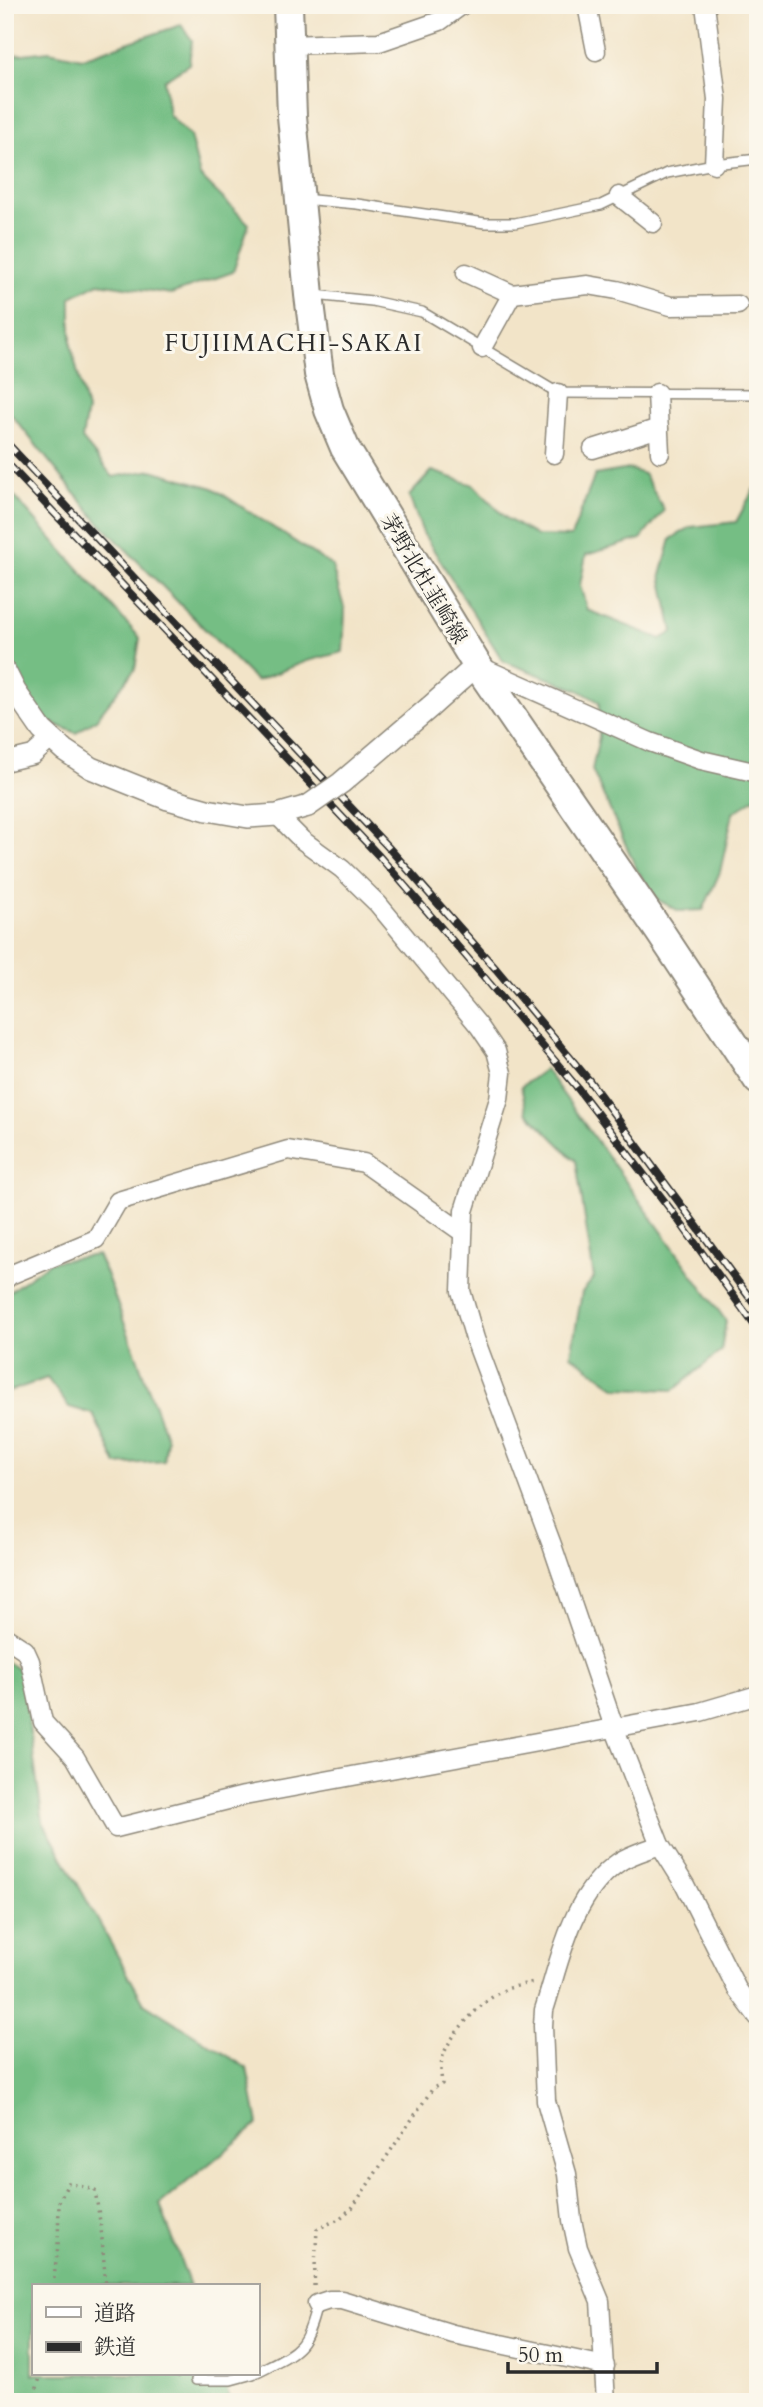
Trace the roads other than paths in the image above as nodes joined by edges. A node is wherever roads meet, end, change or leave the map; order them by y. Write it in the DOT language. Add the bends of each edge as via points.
graph roads {
  1 [pos="288,5"];
  2 [pos="462,5"];
  3 [pos="587,5"];
  4 [pos="705,5"];
  5 [pos="288,45"];
  6 [pos="596,51"];
  7 [pos="758,159"];
  8 [pos="714,164"];
  9 [pos="619,196"];
  10 [pos="300,198"];
  11 [pos="653,223"];
  12 [pos="466,273"];
  13 [pos="512,294"];
  14 [pos="309,295"];
  15 [pos="738,305"];
  16 [pos="482,348"];
  17 [pos="558,393"];
  18 [pos="657,393"];
  19 [pos="758,394"];
  20 [pos="659,428"];
  21 [pos="593,449"];
  22 [pos="660,453"];
  23 [pos="554,454"];
  24 [pos="477,665"];
  25 [pos="5,671"];
  26 [pos="52,738"];
  27 [pos="5,755"];
  28 [pos="758,773"];
  29 [pos="277,814"];
  30 [pos="758,1080"];
  31 [pos="462,1232"];
  32 [pos="5,1280"];
  33 [pos="5,1637"];
  34 [pos="758,1695"];
  35 [pos="614,1727"];
  36 [pos="660,1845"];
  37 [pos="758,2017"];
  38 [pos="317,2304"];
  39 [pos="605,2366"];
  40 [pos="259,2371"];
  41 [pos="245,2376"];
  42 [pos="196,2380"];
  43 [pos="606,2402"];
  1 -- 5 [label="main road, 茅野北杜韮崎線"];
  2 -- 5 [label="street" via="440,21 379,42"];
  3 -- 6 [label="street"];
  4 -- 8 [label="street" via="717,99"];
  5 -- 10 [label="main road, 茅野北杜韮崎線"];
  7 -- 8 [label="lane"];
  8 -- 9 [label="lane" via="667,173"];
  9 -- 10 [label="lane" via="601,205 515,223"];
  9 -- 11 [label="street"];
  10 -- 14 [label="main road, 茅野北杜韮崎線"];
  12 -- 13 [label="street"];
  13 -- 15 [label="street" via="588,285 671,306"];
  13 -- 16 [label="street"];
  14 -- 16 [label="lane" via="422,312"];
  14 -- 24 [label="main road, 茅野北杜韮崎線" via="320,374 345,448"];
  16 -- 17 [label="lane"];
  17 -- 18 [label="lane"];
  17 -- 23 [label="street"];
  18 -- 19 [label="lane"];
  18 -- 20 [label="street"];
  20 -- 21 [label="street"];
  20 -- 22 [label="street"];
  24 -- 28 [label="street" via="650,742"];
  24 -- 29 [label="street, bridge" via="341,783 308,806"];
  24 -- 30 [label="main road, 茅野北杜韮崎線"];
  25 -- 26 [label="street"];
  26 -- 27 [label="street" via="33,755 9,761"];
  26 -- 29 [label="street" via="91,768 168,799 248,817"];
  29 -- 31 [label="street" via="378,905 496,1051 502,1073 499,1099 464,1211"];
  31 -- 32 [label="street" via="364,1163 288,1150 118,1202 96,1239"];
  31 -- 35 [label="street" via="460,1290 475,1339"];
  33 -- 35 [label="street" via="25,1650 43,1722 75,1757 116,1829 244,1796"];
  34 -- 35 [label="street" via="700,1712"];
  35 -- 36 [label="street"];
  36 -- 37 [label="street" via="737,1989"];
  36 -- 39 [label="street" via="621,1860 599,1879 575,1914 544,2010 546,2101 567,2174 578,2248 600,2301"];
  38 -- 39 [label="street" via="342,2300 453,2334"];
  38 -- 40 [label="lane" via="306,2341"];
  39 -- 43 [label="street"];
  41 -- 42 [label="lane"];
}
